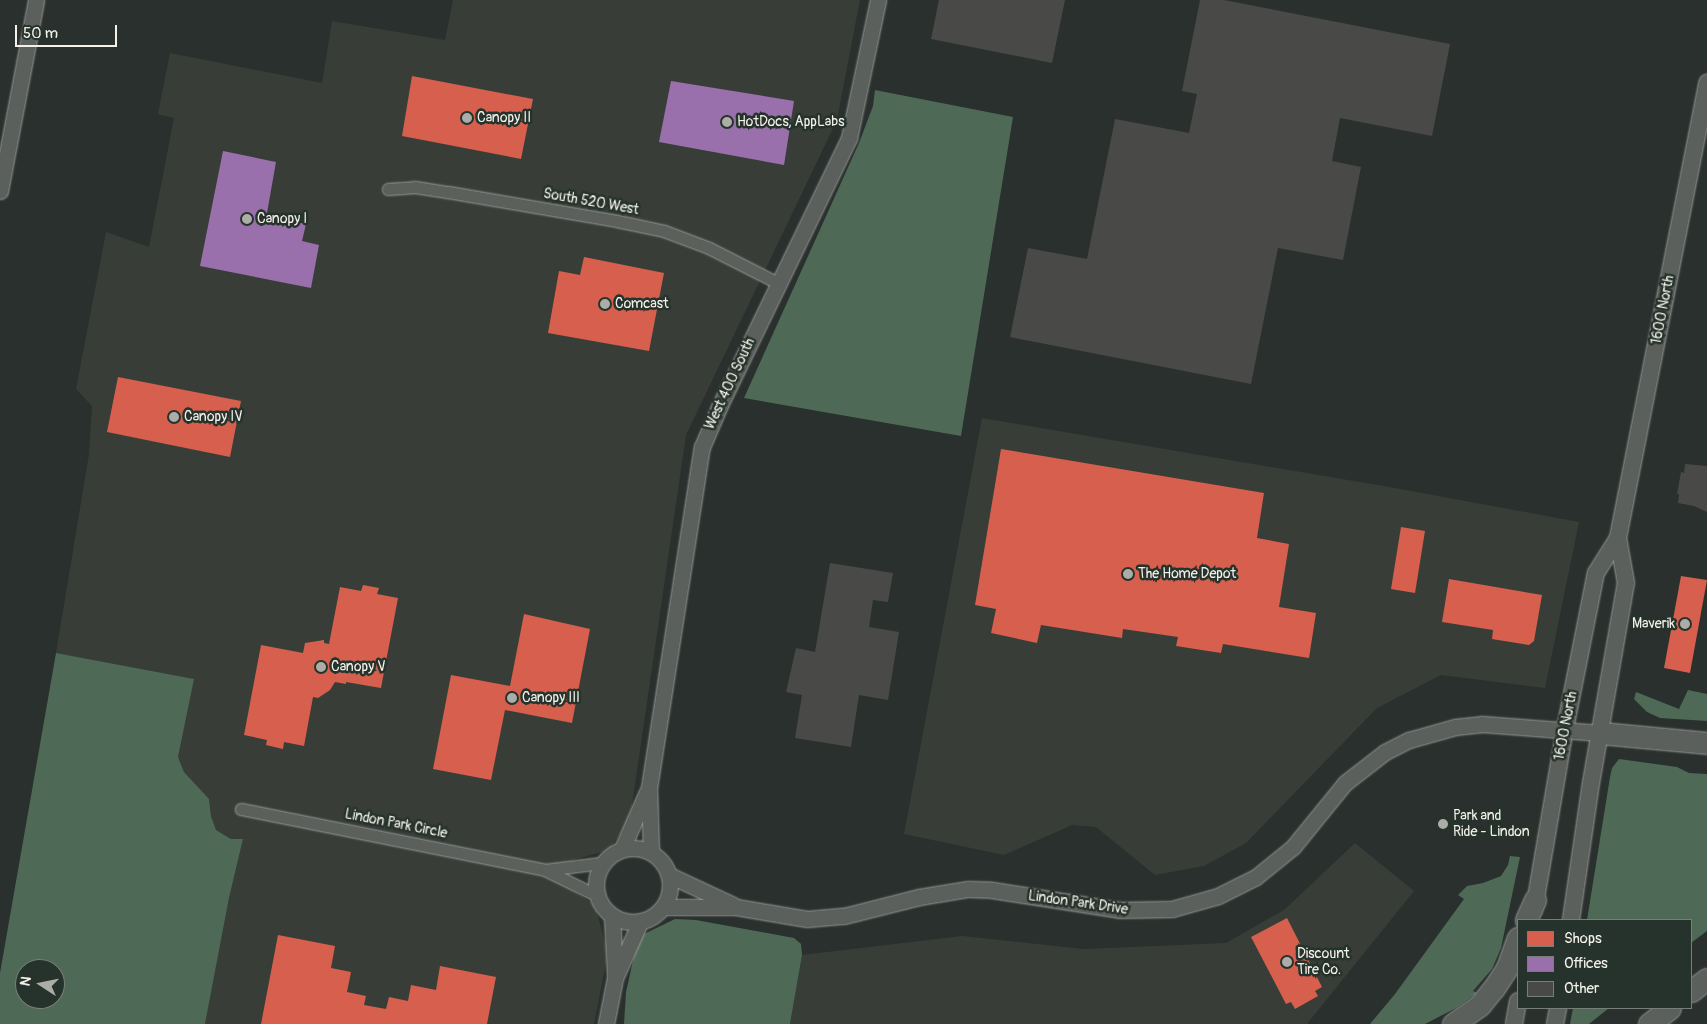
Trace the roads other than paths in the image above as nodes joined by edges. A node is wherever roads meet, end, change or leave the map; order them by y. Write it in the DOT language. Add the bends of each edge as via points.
graph roads {
  1 [pos="36,0"];
  2 [pos="878,0"];
  3 [pos="1707,83"];
  4 [pos="1,183"];
  5 [pos="388,189"];
  6 [pos="778,284"];
  7 [pos="1618,538"];
  8 [pos="1566,730"];
  9 [pos="1600,733"];
  10 [pos="1707,744"];
  11 [pos="649,788"];
  12 [pos="240,809"];
  13 [pos="622,849"];
  14 [pos="650,851"];
  15 [pos="602,863"];
  16 [pos="545,870"];
  17 [pos="669,875"];
  18 [pos="596,895"];
  19 [pos="664,907"];
  20 [pos="736,907"];
  21 [pos="1534,910"];
  22 [pos="612,916"];
  23 [pos="1570,919"];
  24 [pos="640,922"];
  25 [pos="1517,941"];
  26 [pos="615,978"];
  27 [pos="1707,979"];
  28 [pos="1692,990"];
  29 [pos="1517,1007"];
  30 [pos="1558,1009"];
  31 [pos="1669,1009"];
  32 [pos="606,1024"];
  33 [pos="1453,1024"];
  34 [pos="1514,1024"];
  35 [pos="1555,1024"];
  36 [pos="1649,1024"];
  1 -- 4 [label="street"];
  2 -- 6 [label="street, West 400 South" via="849,138"];
  3 -- 7 [label="main road, 1600 North"];
  5 -- 6 [label="street, South 520 West" via="415,187 617,220 709,248"];
  6 -- 11 [label="street, West 400 South" via="702,447"];
  7 -- 8 [label="main road, 1600 North" via="1596,573"];
  7 -- 9 [label="main road, 1600 North" via="1626,583"];
  8 -- 9 [label="street, Lindon Park Drive"];
  8 -- 20 [label="street, Lindon Park Drive" via="1483,724 1455,727 1409,740 1385,752 1350,778 1293,847 1256,877 1218,896 1180,907 1119,910 968,889 844,916 807,919"];
  8 -- 21 [label="main road, 1600 North"];
  9 -- 10 [label="highway"];
  9 -- 23 [label="main road, 1600 North"];
  11 -- 13 [label="street, West 400 South"];
  11 -- 14 [label="street, West 400 South"];
  12 -- 16 [label="street, Lindon Park Circle"];
  13 -- 14 [label="street" via="638,847"];
  13 -- 15 [label="street"];
  14 -- 17 [label="street" via="664,863"];
  15 -- 16 [label="street"];
  15 -- 18 [label="street" via="596,874"];
  16 -- 18 [label="street"];
  17 -- 19 [label="street" via="669,895"];
  17 -- 20 [label="street, Lindon Park Drive"];
  18 -- 22 [label="street"];
  19 -- 20 [label="street, Lindon Park Drive"];
  19 -- 24 [label="street" via="652,918"];
  22 -- 24 [label="street" via="624,922"];
  22 -- 26 [label="street"];
  24 -- 26 [label="street"];
  25 -- 33 [label="highway" via="1507,968 1494,988 1480,1005"];
  26 -- 32 [label="street"];
  27 -- 28 [label="highway"];
  29 -- 34 [label="main road"];
  30 -- 35 [label="main road"];
  31 -- 36 [label="highway"];
}
